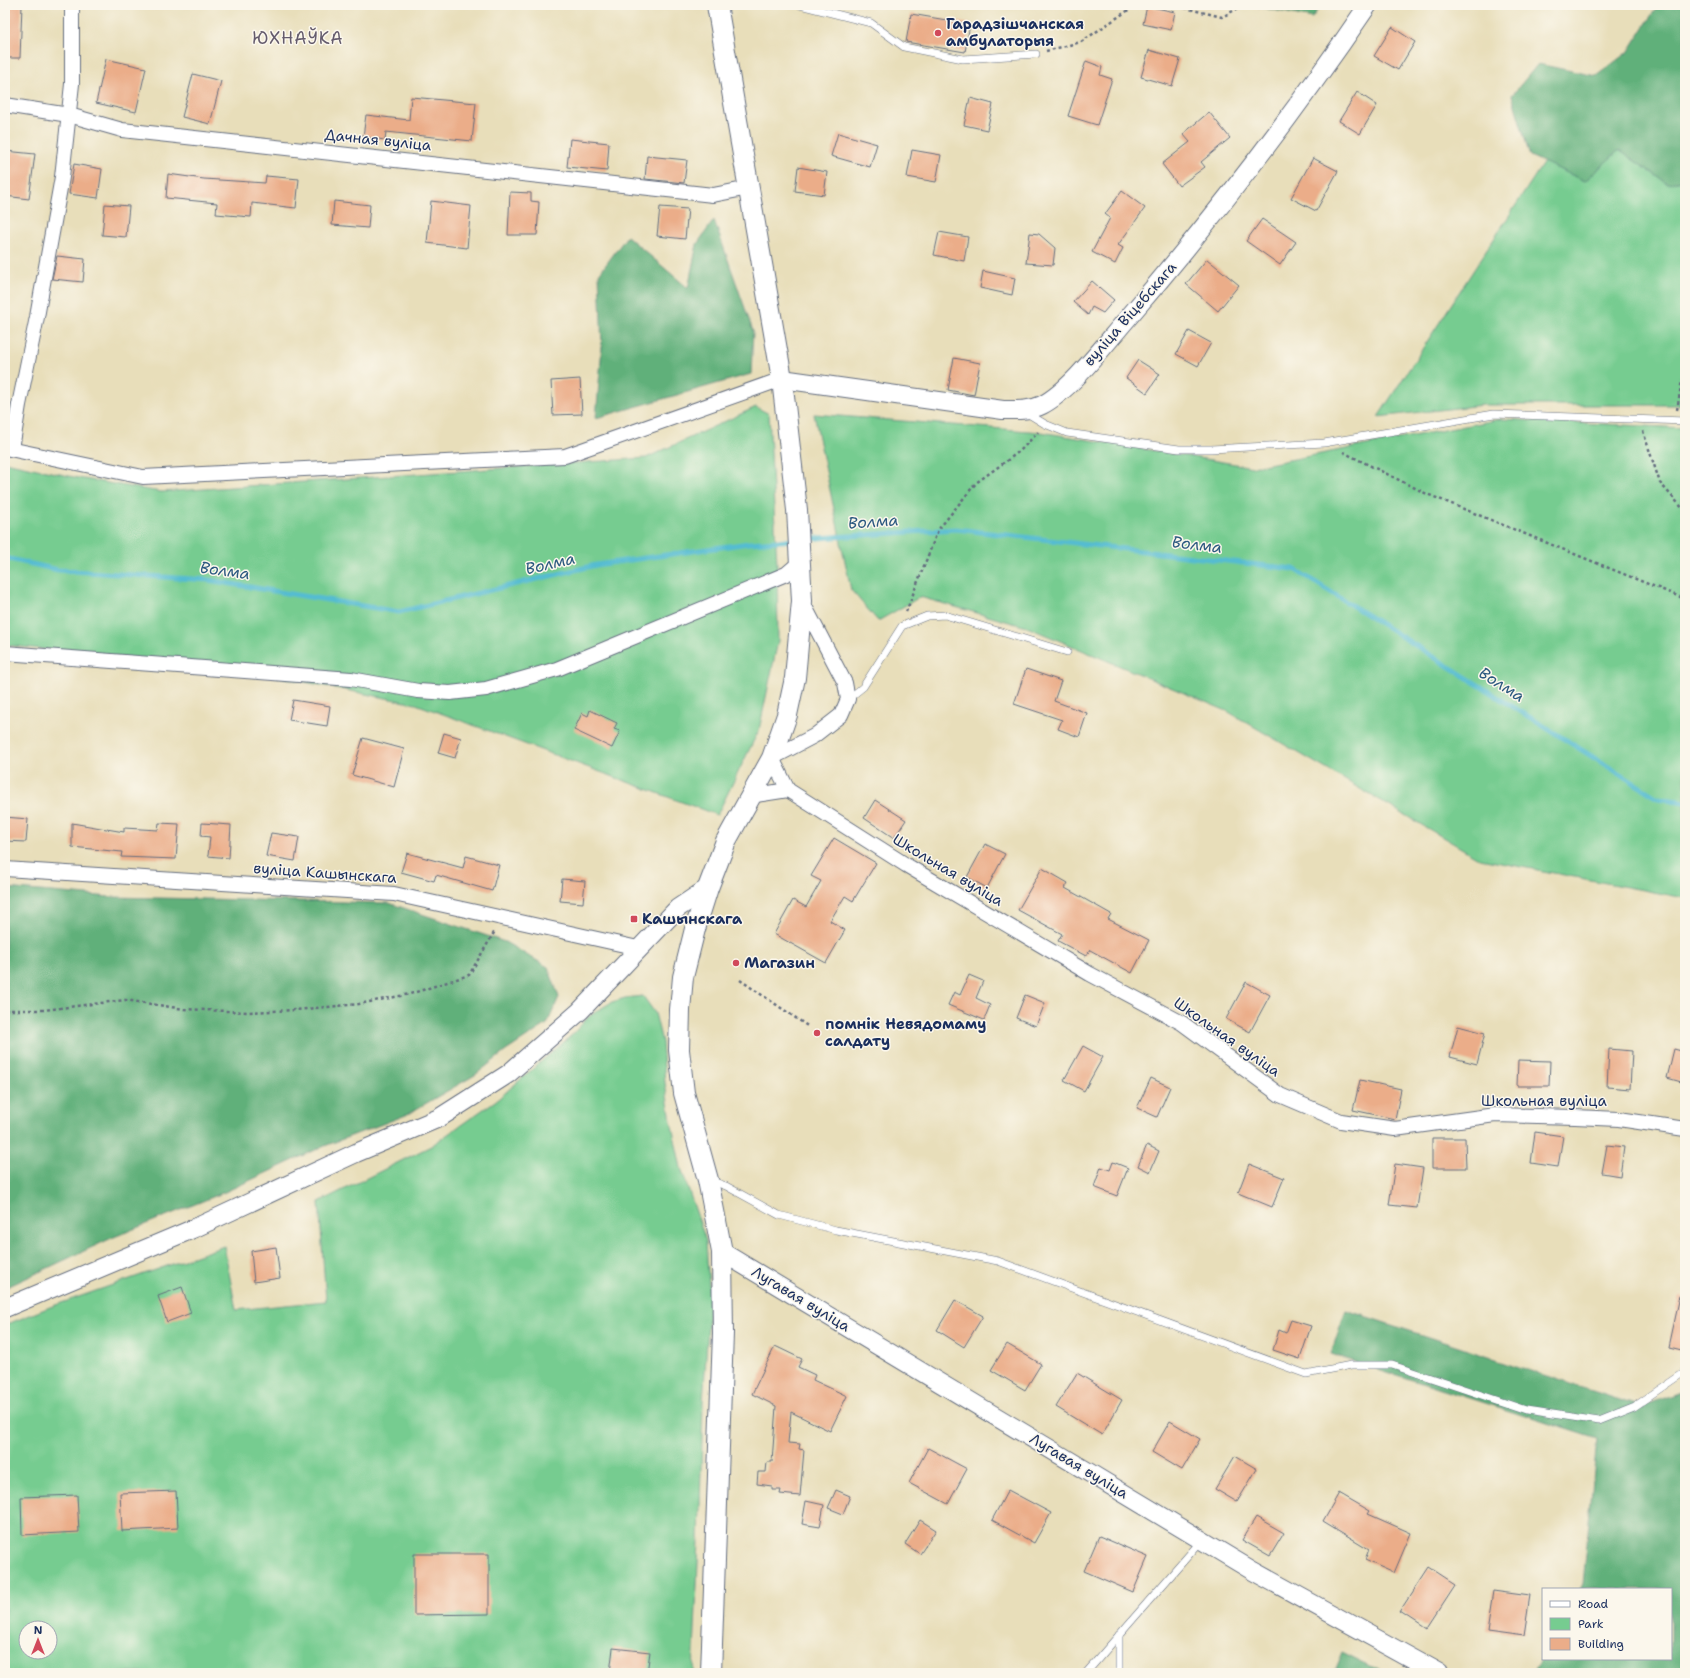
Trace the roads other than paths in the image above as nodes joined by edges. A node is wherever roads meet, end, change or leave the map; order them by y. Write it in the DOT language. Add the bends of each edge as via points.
graph roads {
  1 [pos="72,5"];
  2 [pos="717,5"];
  3 [pos="800,5"];
  4 [pos="1368,5"];
  5 [pos="1036,54"];
  6 [pos="5,105"];
  7 [pos="69,115"];
  8 [pos="749,188"];
  9 [pos="782,379"];
  10 [pos="1023,410"];
  11 [pos="1685,421"];
  12 [pos="9,449"];
  13 [pos="800,562"];
  14 [pos="802,601"];
  15 [pos="1067,652"];
  16 [pos="5,653"];
  17 [pos="848,699"];
  18 [pos="772,758"];
  19 [pos="788,790"];
  20 [pos="750,796"];
  21 [pos="5,869"];
  22 [pos="708,888"];
  23 [pos="638,948"];
  24 [pos="1685,1129"];
  25 [pos="708,1180"];
  26 [pos="722,1252"];
  27 [pos="5,1308"];
  28 [pos="1685,1372"];
  29 [pos="1202,1540"];
  30 [pos="1119,1635"];
  31 [pos="710,1673"];
  32 [pos="1086,1673"];
  33 [pos="1119,1673"];
  34 [pos="1439,1673"];
  1 -- 7 [label="street" via="72,84"];
  2 -- 8 [label="main road"];
  3 -- 5 [label="lane" via="871,23 904,46 963,59"];
  4 -- 10 [label="street, вуліца Віцебскага" via="1284,125 1167,272 1092,360 1061,392 1041,405"];
  6 -- 7 [label="street, Дачная вуліца"];
  7 -- 8 [label="street, Дачная вуліца" via="122,130 713,195"];
  7 -- 12 [label="street" via="62,177 37,317"];
  8 -- 9 [label="main road"];
  9 -- 10 [label="street, вуліца Віцебскага" via="980,408"];
  9 -- 12 [label="street" via="565,456 143,477"];
  9 -- 13 [label="main road" via="797,510"];
  10 -- 11 [label="lane" via="1045,424 1067,433 1179,449 1324,443 1494,414"];
  13 -- 14 [label="main road"];
  13 -- 16 [label="street" via="786,574 634,639 557,670 486,689 450,693 425,692 351,679"];
  14 -- 17 [label="street" via="845,683"];
  14 -- 18 [label="main road" via="795,678 787,715"];
  15 -- 17 [label="lane" via="945,615 927,616 902,626 862,686"];
  17 -- 18 [label="street" via="841,715 820,732"];
  18 -- 19 [label="street"];
  18 -- 20 [label="main road"];
  19 -- 20 [label="street"];
  19 -- 24 [label="street, Школьная вуліца" via="953,893 1090,974 1182,1023 1280,1095 1341,1121 1395,1129 1495,1115 1567,1116 1619,1119"];
  20 -- 22 [label="main road" via="726,841"];
  21 -- 23 [label="street, вуліца Кашынскага" via="394,894"];
  22 -- 23 [label="street" via="678,908"];
  22 -- 25 [label="main road" via="683,977 679,1050 692,1130"];
  23 -- 27 [label="street" via="580,1011 508,1074 439,1118 356,1153 195,1228"];
  25 -- 26 [label="main road"];
  25 -- 28 [label="lane" via="726,1186 779,1215 836,1230 998,1260 1306,1374 1351,1365 1392,1365 1526,1410 1600,1422 1634,1407"];
  26 -- 29 [label="street, Лугавая вуліца"];
  26 -- 31 [label="main road" via="722,1340"];
  29 -- 30 [label="lane"];
  29 -- 34 [label="street, Лугавая вуліца" via="1252,1571"];
  30 -- 32 [label="lane"];
  30 -- 33 [label="lane"];
}
